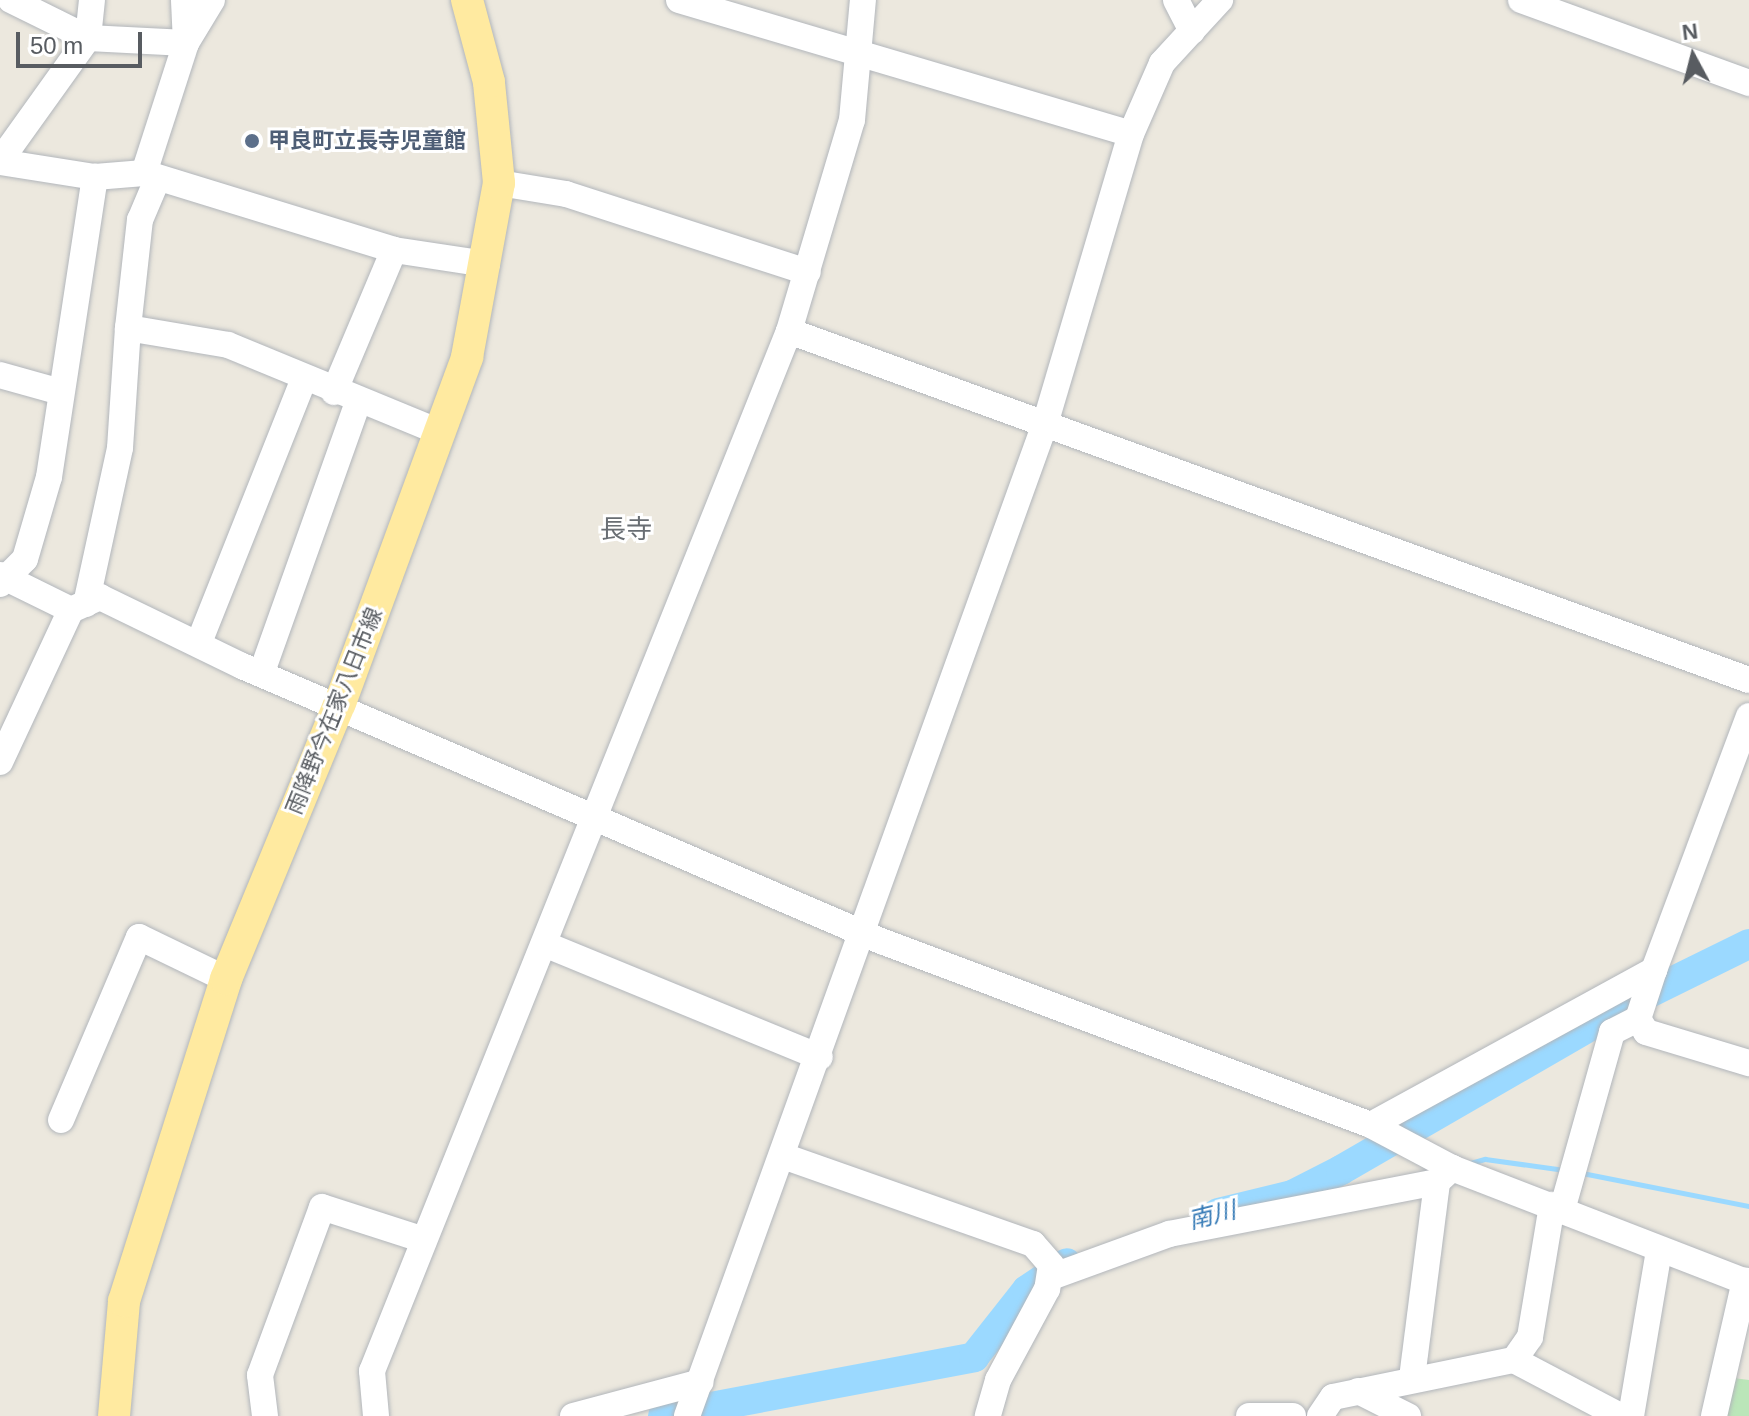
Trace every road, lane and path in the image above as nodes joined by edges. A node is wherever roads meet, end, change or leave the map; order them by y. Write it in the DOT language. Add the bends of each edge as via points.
graph roads {
  1 [pos="11,0"];
  2 [pos="92,0"];
  3 [pos="184,0"];
  4 [pos="212,0"];
  5 [pos="467,0"];
  6 [pos="679,0"];
  7 [pos="863,0"];
  8 [pos="1176,0"];
  9 [pos="1220,0"];
  10 [pos="1521,0"];
  11 [pos="1192,31"];
  12 [pos="88,38"];
  13 [pos="186,43"];
  14 [pos="862,55"];
  15 [pos="1749,83"];
  16 [pos="1131,134"];
  17 [pos="0,162"];
  18 [pos="151,176"];
  19 [pos="95,177"];
  20 [pos="499,183"];
  21 [pos="394,250"];
  22 [pos="487,264"];
  23 [pos="808,272"];
  24 [pos="128,328"];
  25 [pos="789,331"];
  26 [pos="0,375"];
  27 [pos="304,379"];
  28 [pos="61,392"];
  29 [pos="346,397"];
  30 [pos="1045,424"];
  31 [pos="441,433"];
  32 [pos="2,578"];
  33 [pos="78,607"];
  34 [pos="200,640"];
  35 [pos="263,669"];
  36 [pos="1749,680"];
  37 [pos="340,703"];
  38 [pos="1749,716"];
  39 [pos="0,762"];
  40 [pos="594,820"];
  41 [pos="866,934"];
  42 [pos="544,944"];
  43 [pos="1654,970"];
  44 [pos="226,979"];
  45 [pos="1638,1019"];
  46 [pos="820,1057"];
  47 [pos="1749,1063"];
  48 [pos="61,1120"];
  49 [pos="1371,1125"];
  50 [pos="783,1156"];
  51 [pos="1445,1175"];
  52 [pos="1557,1207"];
  53 [pos="424,1240"];
  54 [pos="1659,1251"];
  55 [pos="1051,1277"];
  56 [pos="1747,1282"];
  57 [pos="1514,1360"];
  58 [pos="1738,1371"];
  59 [pos="1412,1378"];
  60 [pos="701,1382"];
  61 [pos="1358,1391"];
  62 [pos="114,1416"];
  63 [pos="265,1416"];
  64 [pos="376,1416"];
  65 [pos="573,1416"];
  66 [pos="687,1416"];
  67 [pos="988,1416"];
  68 [pos="1249,1416"];
  69 [pos="1293,1416"];
  70 [pos="1320,1416"];
  71 [pos="1408,1416"];
  72 [pos="1620,1416"];
  73 [pos="1631,1416"];
  74 [pos="1714,1416"];
  1 -- 12 [label="street"];
  2 -- 12 [label="street"];
  3 -- 13 [label="street"];
  4 -- 13 [label="street"];
  5 -- 20 [label="main road, 雨降野今在家八日市線" via="489,82"];
  6 -- 14 [label="street"];
  7 -- 14 [label="street"];
  8 -- 11 [label="street"];
  9 -- 11 [label="street"];
  10 -- 15 [label="street"];
  11 -- 16 [label="street" via="1162,63"];
  12 -- 13 [label="street"];
  12 -- 17 [label="street"];
  13 -- 18 [label="street"];
  14 -- 16 [label="street"];
  14 -- 23 [label="street" via="852,120"];
  16 -- 30 [label="street"];
  17 -- 19 [label="street"];
  18 -- 19 [label="street"];
  18 -- 21 [label="street"];
  18 -- 24 [label="street" via="140,220"];
  19 -- 28 [label="street"];
  20 -- 22 [label="main road, 雨降野今在家八日市線"];
  20 -- 23 [label="street" via="566,194"];
  21 -- 22 [label="street"];
  21 -- 29 [label="street"];
  22 -- 31 [label="main road, 雨降野今在家八日市線"];
  23 -- 25 [label="street"];
  24 -- 27 [label="street" via="228,345"];
  24 -- 33 [label="street" via="120,448"];
  25 -- 30 [label="street"];
  25 -- 40 [label="street"];
  26 -- 28 [label="street"];
  27 -- 29 [label="street"];
  27 -- 34 [label="street"];
  28 -- 32 [label="street" via="49,477 25,559"];
  29 -- 31 [label="street"];
  29 -- 35 [label="street"];
  30 -- 36 [label="street"];
  30 -- 41 [label="street"];
  31 -- 37 [label="main road, 雨降野今在家八日市線"];
  32 -- 33 [label="street"];
  33 -- 34 [label="street" via="100,597"];
  33 -- 39 [label="street"];
  34 -- 35 [label="street" via="242,666"];
  35 -- 37 [label="street"];
  37 -- 40 [label="street"];
  37 -- 44 [label="main road, 雨降野今在家八日市線"];
  38 -- 43 [label="street"];
  40 -- 41 [label="street"];
  40 -- 42 [label="street"];
  41 -- 46 [label="street"];
  41 -- 49 [label="street"];
  42 -- 46 [label="street"];
  42 -- 53 [label="street"];
  43 -- 45 [label="street"];
  43 -- 49 [label="street"];
  44 -- 48 [label="street" via="139,937"];
  44 -- 62 [label="main road, 雨降野今在家八日市線" via="124,1301"];
  45 -- 47 [label="street" via="1646,1032"];
  45 -- 52 [label="street" via="1612,1032"];
  46 -- 50 [label="street"];
  49 -- 51 [label="street"];
  50 -- 55 [label="street" via="1033,1244 1051,1265"];
  50 -- 60 [label="street"];
  51 -- 52 [label="street"];
  51 -- 55 [label="street" via="1169,1234"];
  51 -- 59 [label="street"];
  52 -- 54 [label="street"];
  52 -- 57 [label="street" via="1530,1337"];
  53 -- 63 [label="street" via="322,1207 260,1375"];
  53 -- 64 [label="street" via="372,1371"];
  54 -- 56 [label="street"];
  54 -- 73 [label="street"];
  55 -- 67 [label="street" via="998,1380"];
  56 -- 58 [label="street"];
  57 -- 59 [label="street"];
  57 -- 72 [label="street"];
  58 -- 74 [label="street"];
  59 -- 61 [label="street"];
  60 -- 65 [label="street"];
  60 -- 66 [label="street"];
  61 -- 70 [label="street" via="1333,1397"];
  61 -- 71 [label="street"];
  68 -- 69 [label="street"];
}
